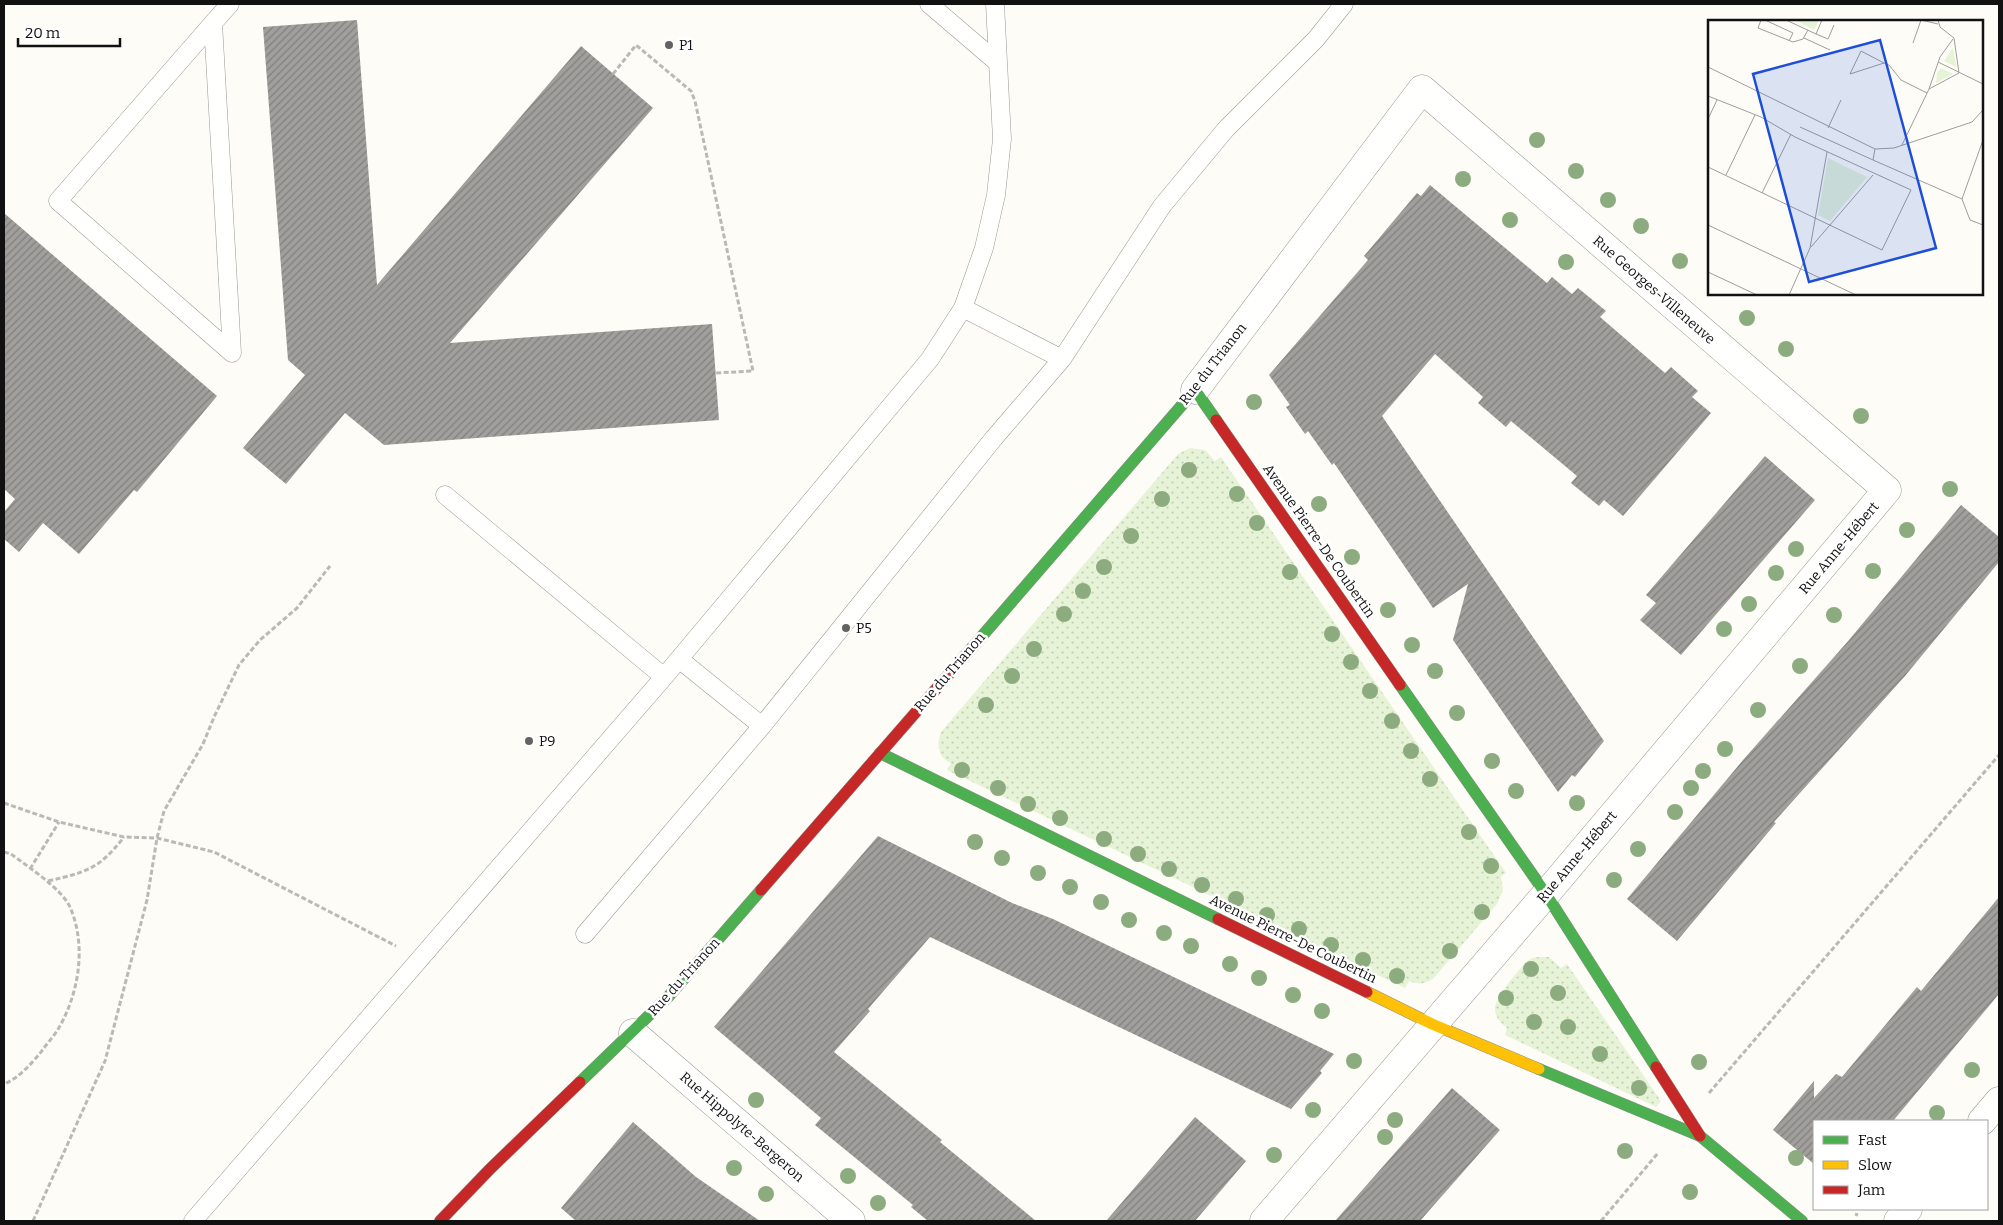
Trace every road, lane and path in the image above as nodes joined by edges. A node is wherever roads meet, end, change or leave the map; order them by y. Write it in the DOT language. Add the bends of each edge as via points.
graph roads {
  1 [pos="230,4"];
  2 [pos="929,4"];
  3 [pos="995,4"];
  4 [pos="1344,4"];
  5 [pos="213,23"];
  6 [pos="998,63"];
  7 [pos="614,74"];
  8 [pos="1422,89"];
  9 [pos="963,308"];
  10 [pos="1062,359"];
  11 [pos="716,373"];
  12 [pos="1195,390"];
  13 [pos="1887,490"];
  14 [pos="445,495"];
  15 [pos="330,566"];
  16 [pos="679,660"];
  17 [pos="664,677"];
  18 [pos="762,726"];
  19 [pos="880,753"];
  20 [pos="1999,755"];
  21 [pos="4,803"];
  22 [pos="59,822"];
  23 [pos="124,837"];
  24 [pos="157,838"];
  25 [pos="4,852"];
  26 [pos="30,869"];
  27 [pos="48,882"];
  28 [pos="1546,894"];
  29 [pos="585,934"];
  30 [pos="420,959"];
  31 [pos="1432,1024"];
  32 [pos="633,1033"];
  33 [pos="4,1084"];
  34 [pos="1706,1096"];
  35 [pos="1999,1101"];
  36 [pos="1983,1120"];
  37 [pos="1700,1136"];
  38 [pos="1660,1152"];
  39 [pos="1907,1210"];
  40 [pos="33,1221"];
  41 [pos="193,1221"];
  42 [pos="440,1221"];
  43 [pos="851,1221"];
  44 [pos="1264,1221"];
  45 [pos="1601,1221"];
  46 [pos="1802,1221"];
  47 [pos="1898,1221"];
  1 -- 5 [label="lane"];
  2 -- 6 [label="lane"];
  3 -- 6 [label="lane"];
  4 -- 10 [label="lane" via="1316,39 1226,129 1162,206"];
  5 -- 5 [label="lane" via="229,295 232,353 58,201"];
  6 -- 9 [label="lane" via="1002,140 996,195 984,248"];
  7 -- 11 [label="path" via="636,46 691,91 696,101 752,371"];
  8 -- 12 [label="street, Rue du Trianon"];
  8 -- 13 [label="street, Rue Georges-Villeneuve"];
  9 -- 10 [label="lane"];
  9 -- 16 [label="lane" via="930,359"];
  10 -- 18 [label="lane" via="994,438"];
  12 -- 19 [label="street, Rue du Trianon"];
  12 -- 28 [label="street, Avenue Pierre-De Coubertin"];
  13 -- 28 [label="street, Rue Anne-Hébert"];
  14 -- 17 [label="lane"];
  15 -- 24 [label="path" via="297,608 260,640 240,665 203,744 164,811"];
  16 -- 17 [label="lane"];
  16 -- 18 [label="lane"];
  17 -- 30 [label="lane"];
  18 -- 29 [label="lane"];
  19 -- 31 [label="street, Avenue Pierre-De Coubertin"];
  19 -- 32 [label="street, Rue du Trianon"];
  20 -- 34 [label="path"];
  21 -- 22 [label="path"];
  22 -- 23 [label="path"];
  22 -- 26 [label="path"];
  23 -- 24 [label="path"];
  23 -- 27 [label="path" via="94,868"];
  24 -- 30 [label="path" via="214,852"];
  24 -- 40 [label="path" via="147,900 104,1061"];
  25 -- 26 [label="path"];
  26 -- 27 [label="path"];
  27 -- 33 [label="path" via="70,905 79,934 79,967 73,996 57,1031 34,1061"];
  28 -- 31 [label="street, Rue Anne-Hébert"];
  28 -- 37 [label="street, Avenue Pierre-De Coubertin"];
  30 -- 41 [label="lane"];
  31 -- 37 [label="street, Avenue Pierre-De Coubertin"];
  31 -- 44 [label="street, Rue Anne-Hébert"];
  32 -- 42 [label="street, Rue du Trianon" via="496,1162"];
  32 -- 43 [label="street, Rue Hippolyte-Bergeron"];
  35 -- 36 [label="street"];
  37 -- 46 [label="street, Avenue Pierre-De Coubertin"];
  38 -- 45 [label="path"];
  39 -- 47 [label="street"];
}
